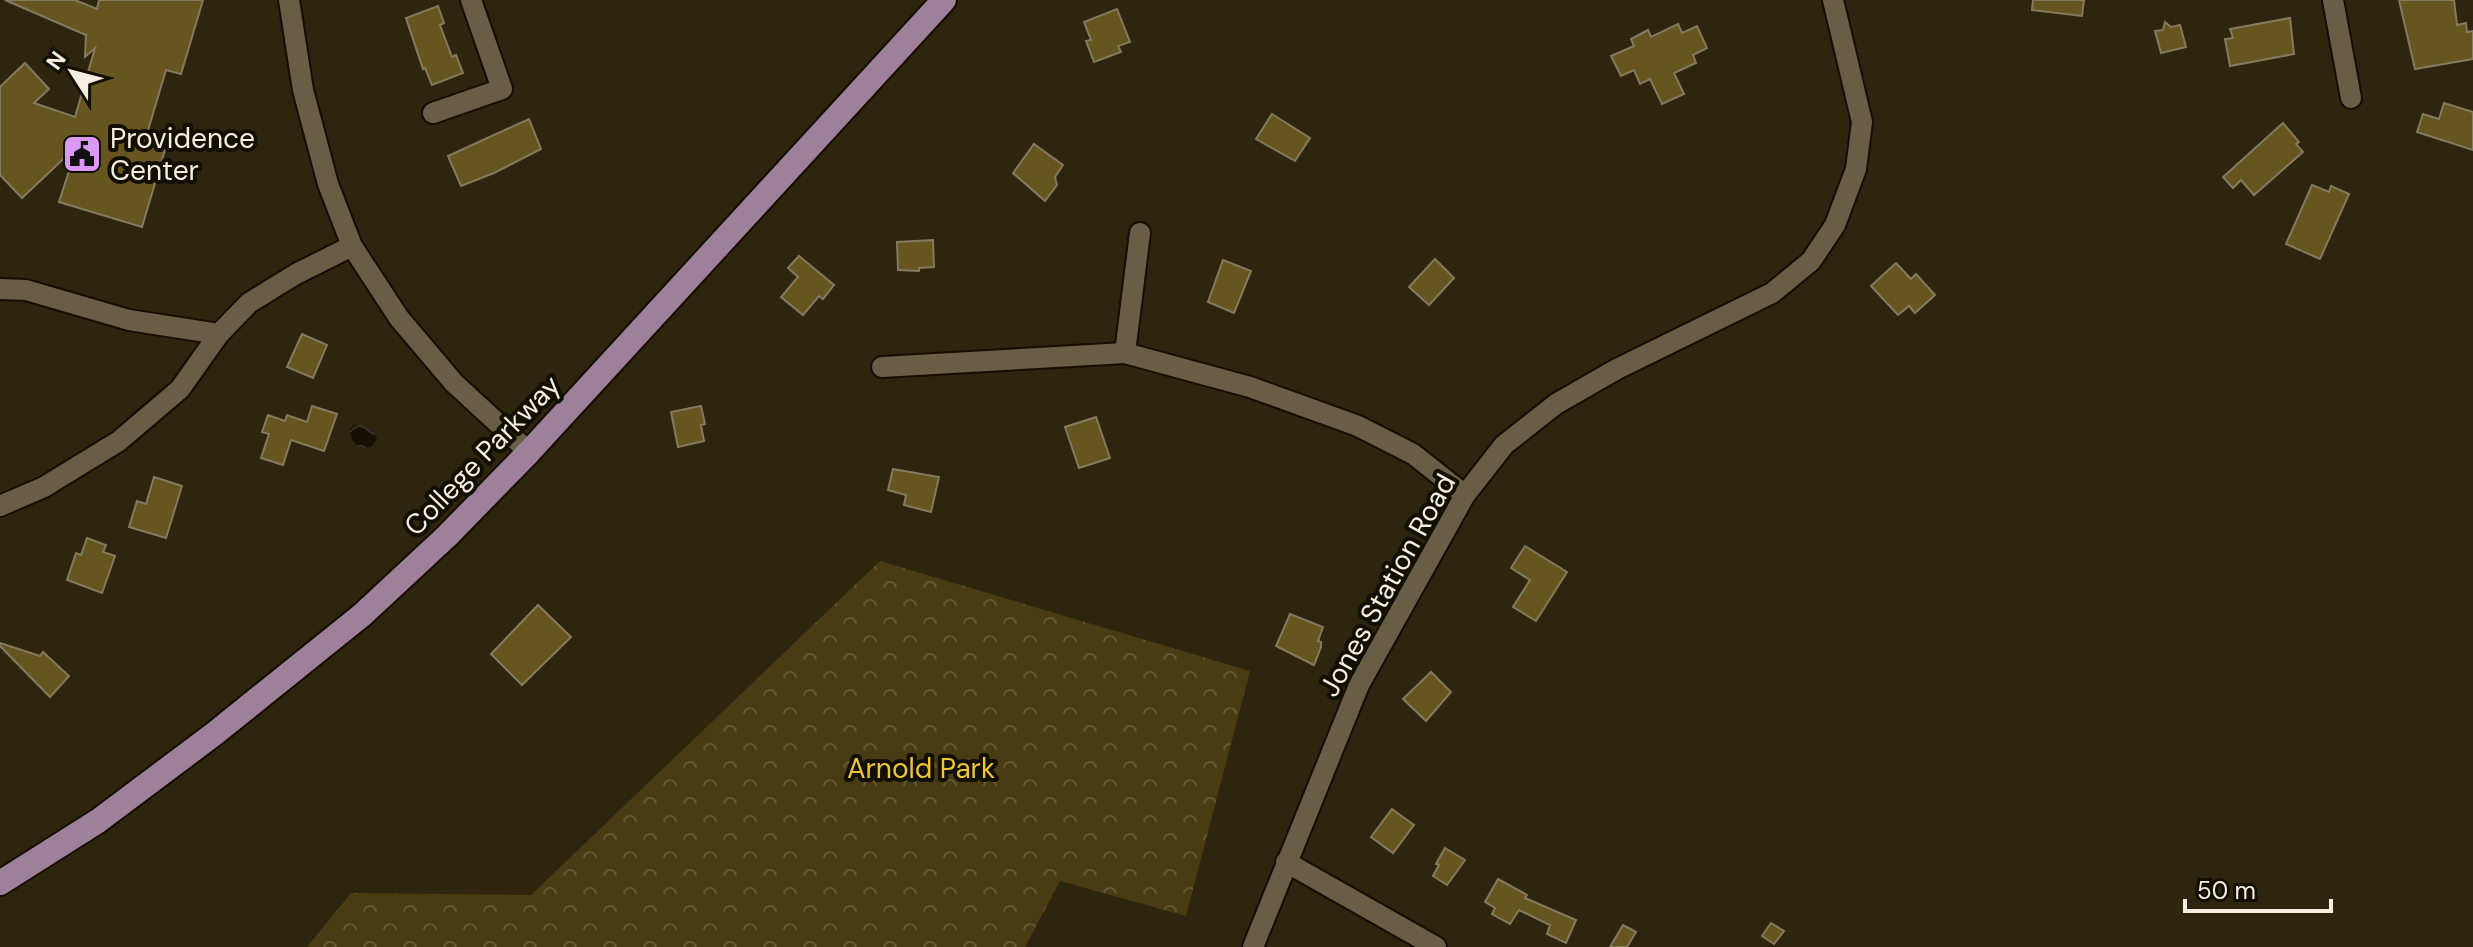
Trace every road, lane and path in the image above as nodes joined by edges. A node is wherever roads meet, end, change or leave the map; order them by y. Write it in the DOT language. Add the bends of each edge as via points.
graph roads {
  1 [pos="289,0"];
  2 [pos="471,0"];
  3 [pos="944,0"];
  4 [pos="1833,0"];
  5 [pos="2333,0"];
  6 [pos="2351,98"];
  7 [pos="433,113"];
  8 [pos="1140,233"];
  9 [pos="352,246"];
  10 [pos="0,289"];
  11 [pos="219,334"];
  12 [pos="1125,353"];
  13 [pos="882,367"];
  14 [pos="529,452"];
  15 [pos="1465,495"];
  16 [pos="0,506"];
  17 [pos="1286,862"];
  18 [pos="0,883"];
  19 [pos="1253,947"];
  20 [pos="1436,947"];
  1 -- 9 [label="street" via="303,90 328,184"];
  2 -- 7 [label="street" via="502,89"];
  3 -- 14 [label="main road, College Parkway"];
  4 -- 15 [label="street, Jones Station Road" via="1862,122 1856,169 1835,225 1811,261 1772,293 1556,404 1504,445"];
  5 -- 6 [label="street"];
  8 -- 12 [label="street"];
  9 -- 11 [label="street" via="249,303"];
  9 -- 14 [label="street" via="399,318 454,383"];
  10 -- 11 [label="street" via="26,290 129,320"];
  11 -- 16 [label="street" via="180,389 119,441 44,487"];
  12 -- 13 [label="street"];
  12 -- 15 [label="street" via="1250,387 1358,426 1413,454"];
  14 -- 18 [label="main road, College Parkway" via="362,615 98,821"];
  15 -- 17 [label="street, Jones Station Road" via="1359,685"];
  17 -- 19 [label="street, Jones Station Road"];
  17 -- 20 [label="street"];
}
